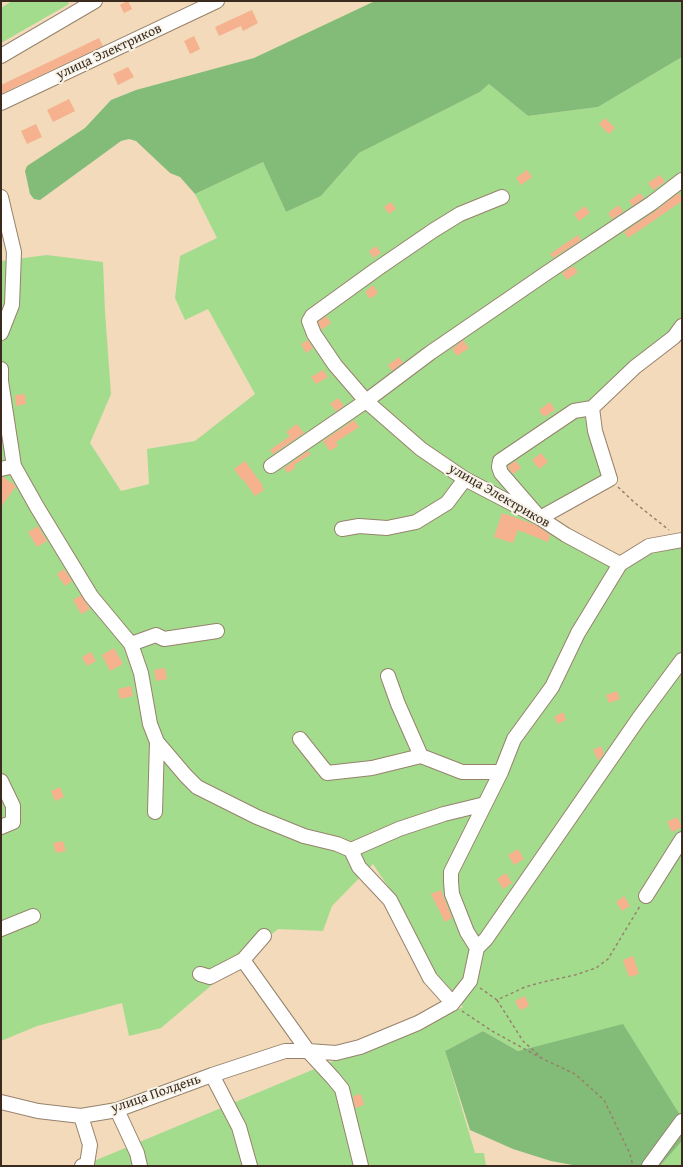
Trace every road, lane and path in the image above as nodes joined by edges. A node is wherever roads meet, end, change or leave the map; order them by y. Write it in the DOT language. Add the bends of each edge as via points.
graph roads {
  1 [pos="95,1"];
  2 [pos="217,1"];
  3 [pos="1,56"];
  4 [pos="1,103"];
  5 [pos="682,180"];
  6 [pos="1,197"];
  7 [pos="502,197"];
  8 [pos="682,326"];
  9 [pos="1,333"];
  10 [pos="1,369"];
  11 [pos="366,401"];
  12 [pos="592,408"];
  13 [pos="271,466"];
  14 [pos="8,467"];
  15 [pos="464,479"];
  16 [pos="610,479"];
  17 [pos="540,518"];
  18 [pos="342,529"];
  19 [pos="670,530"];
  20 [pos="682,540"];
  21 [pos="620,564"];
  22 [pos="217,631"];
  23 [pos="131,644"];
  24 [pos="682,660"];
  25 [pos="388,676"];
  26 [pos="300,739"];
  27 [pos="157,742"];
  28 [pos="421,756"];
  29 [pos="501,772"];
  30 [pos="1,781"];
  31 [pos="485,804"];
  32 [pos="155,812"];
  33 [pos="1,827"];
  34 [pos="682,839"];
  35 [pos="351,850"];
  36 [pos="646,896"];
  37 [pos="33,916"];
  38 [pos="1,929"];
  39 [pos="264,936"];
  40 [pos="477,948"];
  41 [pos="243,960"];
  42 [pos="200,974"];
  43 [pos="470,981"];
  44 [pos="497,1000"];
  45 [pos="452,1004"];
  46 [pos="308,1051"];
  47 [pos="544,1059"];
  48 [pos="212,1075"];
  49 [pos="1,1102"];
  50 [pos="117,1110"];
  51 [pos="82,1116"];
  52 [pos="682,1121"];
  53 [pos="82,1166"];
  54 [pos="140,1166"];
  55 [pos="250,1166"];
  56 [pos="361,1166"];
  57 [pos="633,1166"];
  58 [pos="649,1166"];
  1 -- 3 [label="street"];
  2 -- 4 [label="street, улица Электриков"];
  5 -- 11 [label="street" via="430,353"];
  6 -- 9 [label="street" via="14,252 12,305"];
  7 -- 11 [label="street, улица Электриков" via="460,214 434,230 312,316 309,321 314,334 335,365"];
  8 -- 12 [label="street" via="674,337 635,367"];
  10 -- 14 [label="street"];
  11 -- 13 [label="street"];
  11 -- 15 [label="street, улица Электриков" via="421,449"];
  12 -- 16 [label="street" via="594,431"];
  12 -- 17 [label="street" via="574,411 500,460 501,473"];
  14 -- 23 [label="street" via="37,507 92,596"];
  15 -- 17 [label="street, улица Электриков"];
  15 -- 18 [label="street" via="447,503 416,522 387,528 359,526"];
  16 -- 17 [label="street"];
  16 -- 19 [label="path" via="635,503"];
  17 -- 21 [label="street, улица Электриков"];
  20 -- 21 [label="street" via="649,546"];
  21 -- 29 [label="street" via="578,633 552,687 514,740"];
  22 -- 23 [label="street" via="164,639 156,635"];
  23 -- 27 [label="street" via="141,673 150,724"];
  24 -- 40 [label="street" via="486,939"];
  25 -- 28 [label="street"];
  26 -- 28 [label="street" via="326,773 372,768"];
  27 -- 32 [label="street"];
  27 -- 35 [label="street" via="197,787 257,817 304,836"];
  28 -- 29 [label="street" via="462,772"];
  29 -- 31 [label="street"];
  30 -- 33 [label="street" via="13,806 13,822"];
  31 -- 35 [label="street" via="399,829"];
  31 -- 40 [label="street" via="451,872 452,894 467,932"];
  34 -- 36 [label="street"];
  35 -- 45 [label="street" via="359,867 390,900 430,978"];
  36 -- 44 [label="path" via="608,959 602,964 576,975 525,987"];
  37 -- 38 [label="street"];
  39 -- 41 [label="street"];
  40 -- 43 [label="street"];
  41 -- 42 [label="street" via="210,977"];
  41 -- 46 [label="street"];
  43 -- 44 [label="path"];
  43 -- 45 [label="street"];
  44 -- 47 [label="path" via="523,1041"];
  45 -- 46 [label="street, улица Полдень" via="418,1023 360,1046 336,1053"];
  45 -- 47 [label="path" via="520,1048"];
  46 -- 48 [label="street, улица Полдень" via="285,1051"];
  46 -- 56 [label="street" via="342,1090"];
  47 -- 57 [label="path" via="575,1074 604,1100 630,1154"];
  48 -- 50 [label="street, улица Полдень"];
  48 -- 55 [label="street" via="239,1127"];
  49 -- 51 [label="street, улица Полдень" via="38,1111"];
  50 -- 51 [label="street, улица Полдень"];
  50 -- 54 [label="street" via="137,1153"];
  51 -- 53 [label="street" via="90,1145 86,1164"];
  52 -- 58 [label="street"];
}
